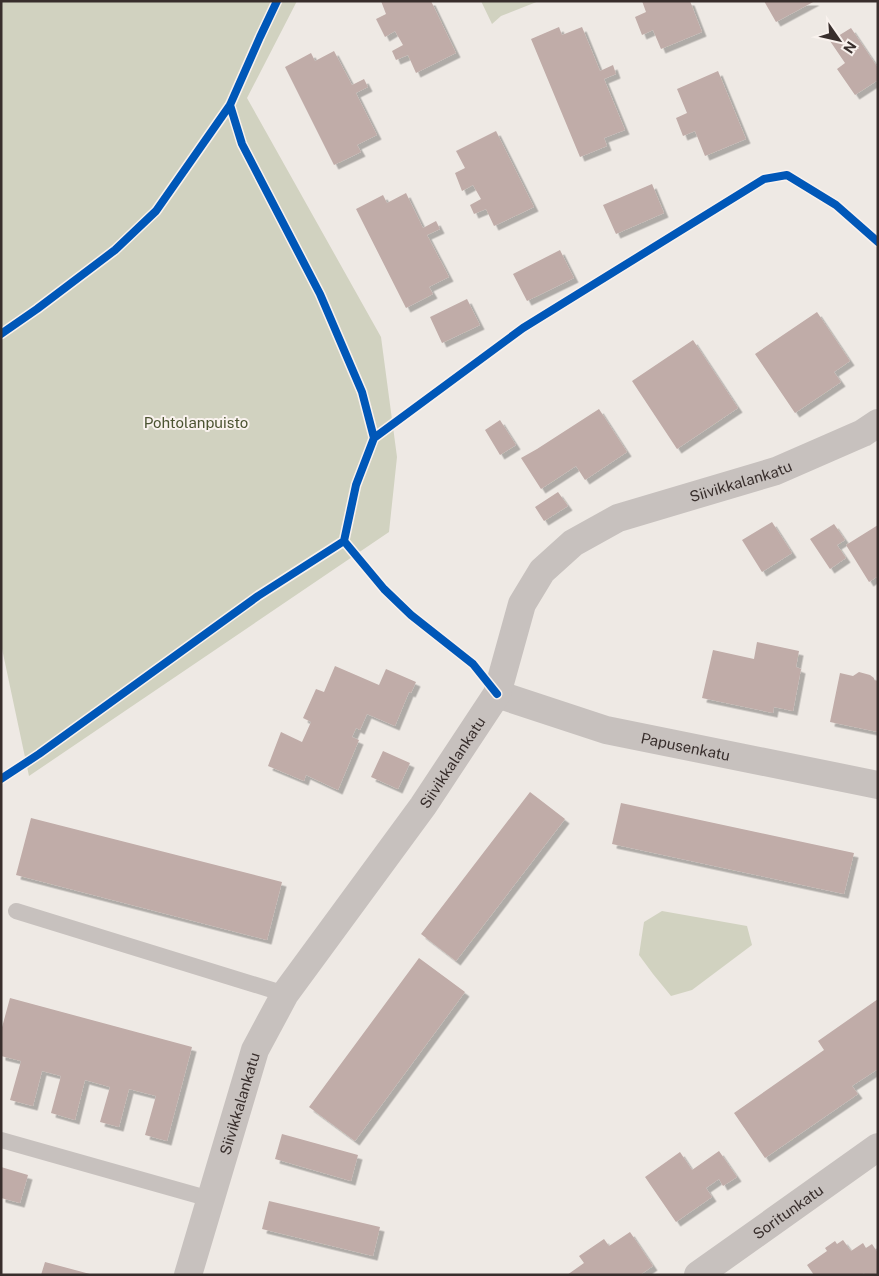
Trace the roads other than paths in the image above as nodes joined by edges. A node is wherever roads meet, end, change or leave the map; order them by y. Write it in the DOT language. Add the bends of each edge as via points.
graph roads {
  1 [pos="878,424"];
  2 [pos="497,694"];
  3 [pos="878,785"];
  4 [pos="16,911"];
  5 [pos="286,994"];
  6 [pos="1,1140"];
  7 [pos="878,1147"];
  8 [pos="210,1200"];
  9 [pos="188,1275"];
  10 [pos="698,1275"];
  1 -- 2 [label="street, Siivikkalankatu" via="776,471 618,518 572,543 542,571 522,604"];
  2 -- 3 [label="street, Papusenkatu" via="606,730"];
  2 -- 5 [label="street, Siivikkalankatu" via="423,806"];
  4 -- 5 [label="lane"];
  5 -- 8 [label="street, Siivikkalankatu" via="255,1050"];
  6 -- 8 [label="lane"];
  7 -- 10 [label="street, Soritunkatu"];
  8 -- 9 [label="street, Siivikkalankatu"];
}
